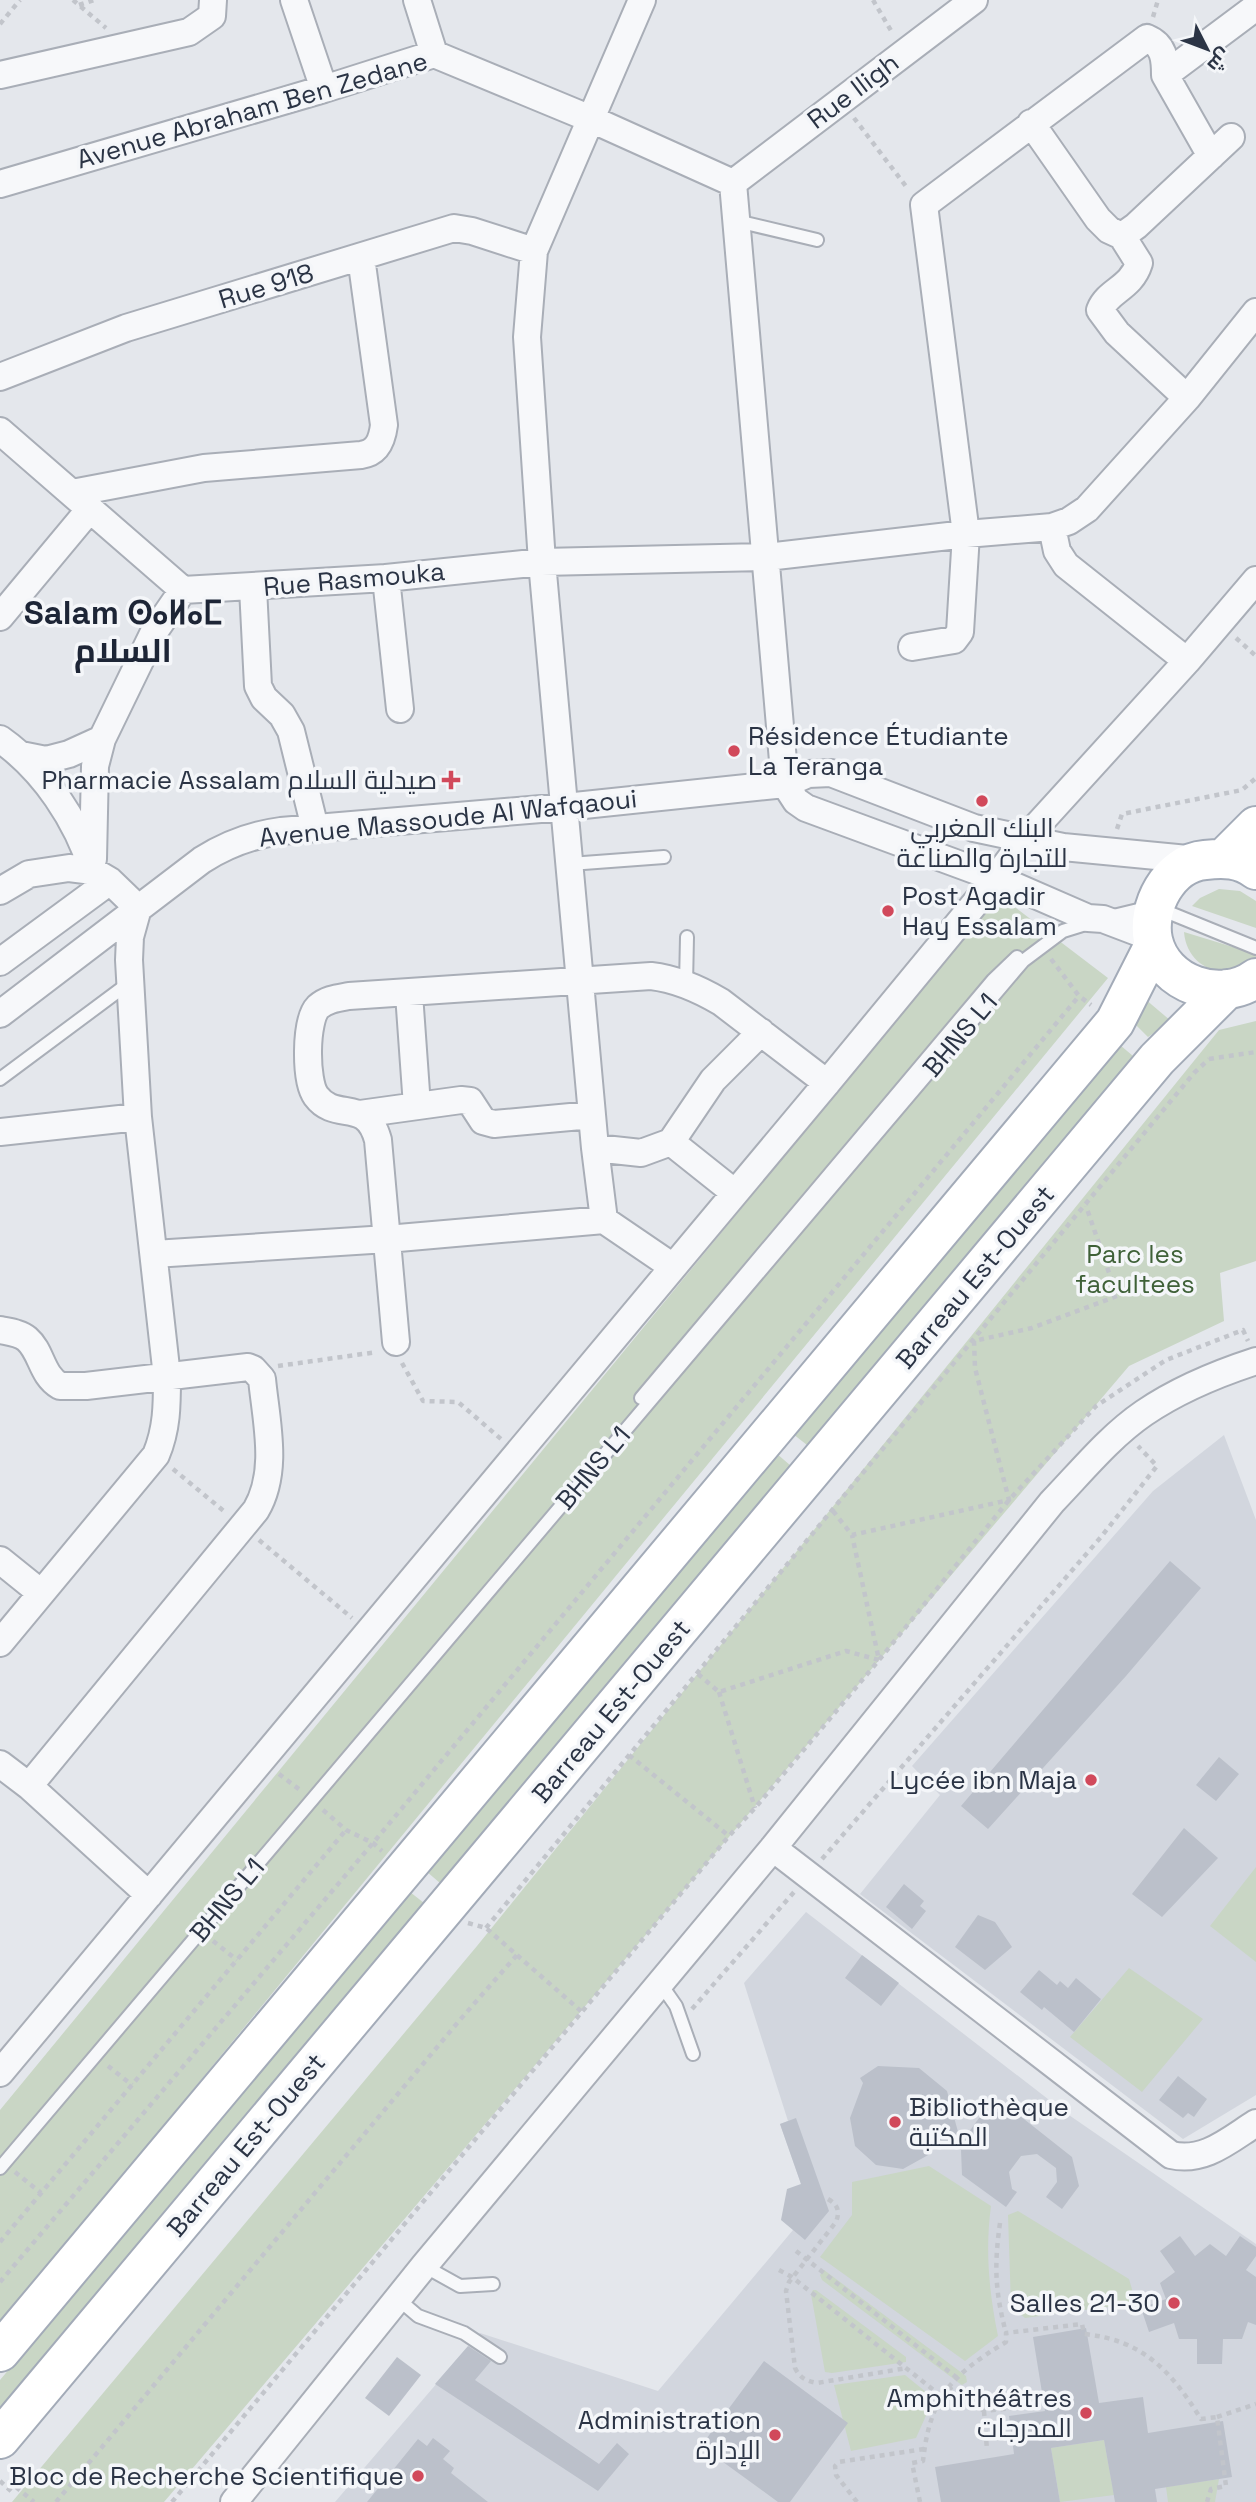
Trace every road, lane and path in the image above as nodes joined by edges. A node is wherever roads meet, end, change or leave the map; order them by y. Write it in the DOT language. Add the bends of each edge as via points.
graph roads {
  1 [pos="20,0"];
  2 [pos="72,0"];
  3 [pos="94,0"];
  4 [pos="213,0"];
  5 [pos="294,0"];
  6 [pos="417,0"];
  7 [pos="642,0"];
  8 [pos="873,0"];
  9 [pos="974,0"];
  10 [pos="86,1"];
  11 [pos="79,5"];
  12 [pos="1256,7"];
  13 [pos="0,24"];
  14 [pos="128,46"];
  15 [pos="905,52"];
  16 [pos="433,54"];
  17 [pos="0,75"];
  18 [pos="1165,75"];
  19 [pos="324,89"];
  20 [pos="841,101"];
  21 [pos="591,118"];
  22 [pos="1031,123"];
  23 [pos="1231,137"];
  24 [pos="1211,156"];
  25 [pos="733,183"];
  26 [pos="0,184"];
  27 [pos="924,205"];
  28 [pos="737,221"];
  29 [pos="1122,236"];
  30 [pos="817,240"];
  31 [pos="534,251"];
  32 [pos="361,257"];
  33 [pos="1254,320"];
  34 [pos="0,377"];
  35 [pos="1187,398"];
  36 [pos="0,431"];
  37 [pos="81,501"];
  38 [pos="1052,527"];
  39 [pos="966,534"];
  40 [pos="767,557"];
  41 [pos="542,562"];
  42 [pos="386,578"];
  43 [pos="1256,580"];
  44 [pos="253,588"];
  45 [pos="183,590"];
  46 [pos="0,617"];
  47 [pos="912,647"];
  48 [pos="1187,661"];
  49 [pos="400,709"];
  50 [pos="0,739"];
  51 [pos="102,739"];
  52 [pos="21,755"];
  53 [pos="1256,778"];
  54 [pos="785,784"];
  55 [pos="565,807"];
  56 [pos="1256,825"];
  57 [pos="315,828"];
  58 [pos="1024,839"];
  59 [pos="1111,853"];
  60 [pos="664,857"];
  61 [pos="1226,863"];
  62 [pos="570,864"];
  63 [pos="101,876"];
  64 [pos="996,878"];
  65 [pos="3,885"];
  66 [pos="138,908"];
  67 [pos="1095,918"];
  68 [pos="1154,924"];
  69 [pos="687,937"];
  70 [pos="1256,942"];
  71 [pos="1044,944"];
  72 [pos="1256,948"];
  73 [pos="0,962"];
  74 [pos="130,983"];
  75 [pos="582,983"];
  76 [pos="686,984"];
  77 [pos="1242,984"];
  78 [pos="409,994"];
  79 [pos="1079,996"];
  80 [pos="0,1014"];
  81 [pos="1115,1022"];
  82 [pos="761,1032"];
  83 [pos="1256,1052"];
  84 [pos="1209,1059"];
  85 [pos="1197,1062"];
  86 [pos="0,1079"];
  87 [pos="827,1083"];
  88 [pos="417,1106"];
  89 [pos="360,1114"];
  90 [pos="592,1115"];
  91 [pos="138,1117"];
  92 [pos="0,1132"];
  93 [pos="671,1142"];
  94 [pos="595,1147"];
  95 [pos="735,1193"];
  96 [pos="1086,1205"];
  97 [pos="604,1220"];
  98 [pos="387,1239"];
  99 [pos="154,1254"];
  100 [pos="673,1266"];
  101 [pos="0,1330"];
  102 [pos="1243,1330"];
  103 [pos="974,1341"];
  104 [pos="394,1345"];
  105 [pos="1256,1361"];
  106 [pos="253,1369"];
  107 [pos="167,1377"];
  108 [pos="1123,1430"];
  109 [pos="518,1453"];
  110 [pos="1009,1500"];
  111 [pos="833,1511"];
  112 [pos="852,1535"];
  113 [pos="0,1560"];
  114 [pos="41,1593"];
  115 [pos="0,1643"];
  116 [pos="879,1660"];
  117 [pos="698,1674"];
  118 [pos="719,1692"];
  119 [pos="629,1755"];
  120 [pos="262,1760"];
  121 [pos="0,1764"];
  122 [pos="29,1786"];
  123 [pos="309,1798"];
  124 [pos="755,1808"];
  125 [pos="346,1830"];
  126 [pos="729,1836"];
  127 [pos="373,1843"];
  128 [pos="773,1847"];
  129 [pos="819,1863"];
  130 [pos="404,1870"];
  131 [pos="797,1888"];
  132 [pos="149,1895"];
  133 [pos="209,1938"];
  134 [pos="517,1955"];
  135 [pos="237,1960"];
  136 [pos="660,1983"];
  137 [pos="582,2012"];
  138 [pos="680,2016"];
  139 [pos="693,2054"];
  140 [pos="104,2063"];
  141 [pos="0,2073"];
  142 [pos="132,2085"];
  143 [pos="1256,2123"];
  144 [pos="0,2158"];
  145 [pos="0,2168"];
  146 [pos="14,2171"];
  147 [pos="41,2193"];
  148 [pos="828,2199"];
  149 [pos="1000,2223"];
  150 [pos="0,2242"];
  151 [pos="796,2251"];
  152 [pos="807,2260"];
  153 [pos="424,2266"];
  154 [pos="779,2270"];
  155 [pos="792,2277"];
  156 [pos="0,2282"];
  157 [pos="492,2284"];
  158 [pos="398,2299"];
  159 [pos="1006,2333"];
  160 [pos="0,2352"];
  161 [pos="500,2357"];
  162 [pos="907,2368"];
  163 [pos="956,2377"];
  164 [pos="948,2387"];
  165 [pos="941,2396"];
  166 [pos="1256,2404"];
  167 [pos="1012,2408"];
  168 [pos="984,2411"];
  169 [pos="1217,2417"];
  170 [pos="0,2439"];
  171 [pos="924,2449"];
  172 [pos="987,2449"];
  173 [pos="0,2481"];
  174 [pos="34,2502"];
  175 [pos="56,2502"];
  176 [pos="172,2502"];
  177 [pos="234,2502"];
  178 [pos="857,2502"];
  179 [pos="920,2502"];
  180 [pos="1207,2502"];
  1 -- 13 [label="path"];
  2 -- 11 [label="path"];
  3 -- 10 [label="path"];
  4 -- 14 [label="street" via="212,16 190,32"];
  5 -- 19 [label="street"];
  6 -- 16 [label="street"];
  7 -- 21 [label="street"];
  8 -- 15 [label="path"];
  9 -- 15 [label="street, Rue Iligh"];
  10 -- 11 [label="path"];
  11 -- 14 [label="path"];
  12 -- 18 [label="street"];
  14 -- 17 [label="street"];
  15 -- 20 [label="street, Rue Iligh"];
  16 -- 19 [label="street, Avenue Abraham Ben Zedane"];
  16 -- 21 [label="street, Avenue Abraham Ben Zedane"];
  18 -- 22 [label="street" via="1161,48 1147,38"];
  18 -- 24 [label="street"];
  19 -- 26 [label="street, Avenue Abraham Ben Zedane"];
  20 -- 25 [label="street, Rue Iligh"];
  20 -- 27 [label="path"];
  21 -- 25 [label="street, Avenue Abraham Ben Zedane"];
  21 -- 31 [label="street"];
  22 -- 27 [label="street"];
  22 -- 29 [label="street" via="1098,219"];
  23 -- 24 [label="street"];
  24 -- 29 [label="street"];
  25 -- 28 [label="street"];
  27 -- 39 [label="street"];
  28 -- 30 [label="lane"];
  28 -- 40 [label="street"];
  29 -- 35 [label="street" via="1139,264 1136,275 1100,310 1117,333"];
  31 -- 32 [label="street, Rue 918" via="454,228"];
  31 -- 41 [label="street" via="527,337"];
  32 -- 34 [label="street, Rue 918" via="126,328"];
  32 -- 37 [label="street" via="384,425 374,450 361,455 204,468"];
  33 -- 35 [label="street"];
  35 -- 38 [label="street" via="1087,509"];
  36 -- 37 [label="street"];
  37 -- 45 [label="street"];
  37 -- 46 [label="street"];
  38 -- 39 [label="street, Rue Rasmouka"];
  38 -- 48 [label="street" via="1057,551 1066,565"];
  39 -- 40 [label="street, Rue Rasmouka"];
  39 -- 47 [label="street" via="960,632 954,640"];
  40 -- 41 [label="street, Rue Rasmouka"];
  40 -- 54 [label="street"];
  41 -- 42 [label="street, Rue Rasmouka"];
  41 -- 55 [label="street"];
  42 -- 44 [label="street, Rue Rasmouka"];
  42 -- 49 [label="street"];
  43 -- 48 [label="street"];
  44 -- 45 [label="street, Rue Rasmouka"];
  44 -- 57 [label="street" via="258,686 290,731"];
  45 -- 51 [label="street" via="154,632"];
  48 -- 58 [label="street"];
  50 -- 52 [label="street"];
  51 -- 52 [label="street" via="46,760"];
  51 -- 63 [label="street" via="95,766"];
  52 -- 63 [label="street" via="72,821"];
  53 -- 59 [label="path" via="1242,790 1122,814"];
  54 -- 55 [label="street, Avenue Massoude Al Wafqaoui"];
  54 -- 58 [label="street, Avenue Massoude Al Wafqaoui" via="831,773 974,828"];
  54 -- 64 [label="street" via="806,808"];
  55 -- 57 [label="street, Avenue Massoude Al Wafqaoui"];
  55 -- 62 [label="street"];
  56 -- 61 [label="main road"];
  57 -- 66 [label="street, Avenue Massoude Al Wafqaoui" via="264,833 232,843"];
  58 -- 59 [label="street, Avenue Massoude Al Wafqaoui"];
  58 -- 64 [label="street"];
  59 -- 61 [label="street, Avenue Massoude Al Wafqaoui"];
  60 -- 62 [label="lane"];
  61 -- 68 [label="main road" via="1181,869 1166,882"];
  62 -- 75 [label="street"];
  63 -- 65 [label="street" via="69,868 29,874"];
  63 -- 66 [label="street"];
  63 -- 73 [label="street"];
  64 -- 67 [label="street"];
  64 -- 87 [label="street"];
  66 -- 74 [label="street" via="130,937"];
  66 -- 80 [label="street, Avenue Massoude Al Wafqaoui"];
  67 -- 68 [label="street"];
  67 -- 71 [label="lane, BHNS L1"];
  67 -- 123 [label="lane, BHNS L1" via="1056,927 993,981"];
  68 -- 70 [label="lane"];
  68 -- 72 [label="lane" via="1165,912"];
  68 -- 77 [label="main road" via="1164,963 1178,978 1212,991"];
  68 -- 81 [label="main road"];
  69 -- 76 [label="lane"];
  71 -- 79 [label="path"];
  71 -- 123 [label="lane, BHNS L1" via="1000,987"];
  74 -- 86 [label="lane"];
  74 -- 91 [label="street"];
  75 -- 76 [label="street" via="651,976"];
  75 -- 78 [label="street"];
  75 -- 90 [label="street"];
  76 -- 82 [label="street" via="721,1002"];
  77 -- 170 [label="main road, Barreau Est-Ouest" via="1157,1059"];
  78 -- 88 [label="street"];
  78 -- 89 [label="street" via="330,999 313,1013 308,1045 315,1095 332,1108"];
  79 -- 81 [label="path"];
  79 -- 127 [label="path"];
  81 -- 130 [label="main road"];
  82 -- 87 [label="street"];
  82 -- 93 [label="street" via="713,1080"];
  83 -- 84 [label="path"];
  84 -- 85 [label="path"];
  84 -- 96 [label="path"];
  87 -- 95 [label="street"];
  88 -- 89 [label="street"];
  88 -- 90 [label="street" via="470,1101 483,1121 494,1124"];
  89 -- 98 [label="street" via="374,1126 378,1140"];
  90 -- 94 [label="street"];
  91 -- 92 [label="street"];
  91 -- 99 [label="street"];
  93 -- 94 [label="street" via="641,1153"];
  93 -- 95 [label="street"];
  94 -- 97 [label="street"];
  95 -- 100 [label="street"];
  96 -- 103 [label="path"];
  96 -- 103 [label="path" via="1117,1296 1032,1328"];
  97 -- 98 [label="street"];
  97 -- 100 [label="street"];
  98 -- 99 [label="street"];
  98 -- 104 [label="street"];
  99 -- 107 [label="street"];
  100 -- 109 [label="street"];
  101 -- 107 [label="street" via="25,1337 46,1373 60,1386"];
  102 -- 110 [label="path" via="1166,1360 1096,1406"];
  103 -- 110 [label="path" via="975,1368"];
  103 -- 111 [label="path"];
  104 -- 106 [label="path"];
  104 -- 109 [label="path" via="424,1401 458,1402"];
  105 -- 108 [label="street" via="1180,1390"];
  106 -- 107 [label="street"];
  106 -- 122 [label="street" via="262,1379 270,1466 264,1496"];
  107 -- 114 [label="street" via="164,1436 156,1455"];
  108 -- 128 [label="street" via="1052,1502"];
  108 -- 129 [label="path" via="1157,1466"];
  109 -- 120 [label="street"];
  110 -- 112 [label="path"];
  110 -- 116 [label="path"];
  111 -- 112 [label="path"];
  111 -- 117 [label="path"];
  112 -- 116 [label="path"];
  113 -- 114 [label="street"];
  114 -- 115 [label="street"];
  116 -- 118 [label="path" via="846,1651"];
  116 -- 124 [label="path"];
  117 -- 118 [label="path"];
  117 -- 119 [label="path"];
  118 -- 124 [label="path"];
  119 -- 126 [label="path"];
  119 -- 134 [label="path" via="486,1928"];
  120 -- 123 [label="path"];
  120 -- 132 [label="street"];
  121 -- 122 [label="street"];
  122 -- 132 [label="street"];
  123 -- 125 [label="path"];
  123 -- 144 [label="lane, BHNS L1"];
  123 -- 145 [label="lane, BHNS L1"];
  124 -- 126 [label="path"];
  125 -- 127 [label="path"];
  125 -- 135 [label="path"];
  126 -- 137 [label="path"];
  127 -- 130 [label="path"];
  127 -- 156 [label="path"];
  128 -- 136 [label="street"];
  128 -- 143 [label="street" via="1171,2155 1184,2158 1208,2153"];
  130 -- 160 [label="main road"];
  131 -- 138 [label="path" via="691,2011"];
  132 -- 141 [label="street"];
  133 -- 135 [label="path"];
  134 -- 137 [label="path"];
  134 -- 175 [label="path"];
  135 -- 142 [label="path"];
  136 -- 138 [label="lane"];
  136 -- 153 [label="street"];
  137 -- 176 [label="path"];
  138 -- 139 [label="lane"];
  140 -- 142 [label="path"];
  142 -- 147 [label="path"];
  146 -- 147 [label="path"];
  147 -- 150 [label="path"];
  148 -- 152 [label="path" via="839,2213"];
  149 -- 159 [label="path" via="997,2297"];
  151 -- 152 [label="path"];
  152 -- 155 [label="path"];
  152 -- 163 [label="path"];
  153 -- 157 [label="lane" via="460,2286"];
  153 -- 158 [label="street"];
  154 -- 155 [label="path"];
  155 -- 162 [label="path"];
  155 -- 162 [label="path" via="786,2291 799,2375 817,2384"];
  158 -- 161 [label="lane" via="418,2316 464,2333"];
  158 -- 177 [label="street"];
  159 -- 163 [label="path" via="1006,2342"];
  159 -- 169 [label="path" via="1082,2324 1084,2334 1115,2340 1147,2355 1184,2392 1201,2419"];
  162 -- 165 [label="path"];
  163 -- 164 [label="path"];
  164 -- 165 [label="path"];
  164 -- 168 [label="path"];
  165 -- 171 [label="path"];
  166 -- 169 [label="path"];
  167 -- 168 [label="path"];
  168 -- 172 [label="path"];
  169 -- 180 [label="path" via="1226,2486 1211,2489"];
  171 -- 178 [label="path" via="839,2462 836,2475"];
  171 -- 179 [label="path" via="923,2461 912,2463"];
  173 -- 174 [label="path"];
}
